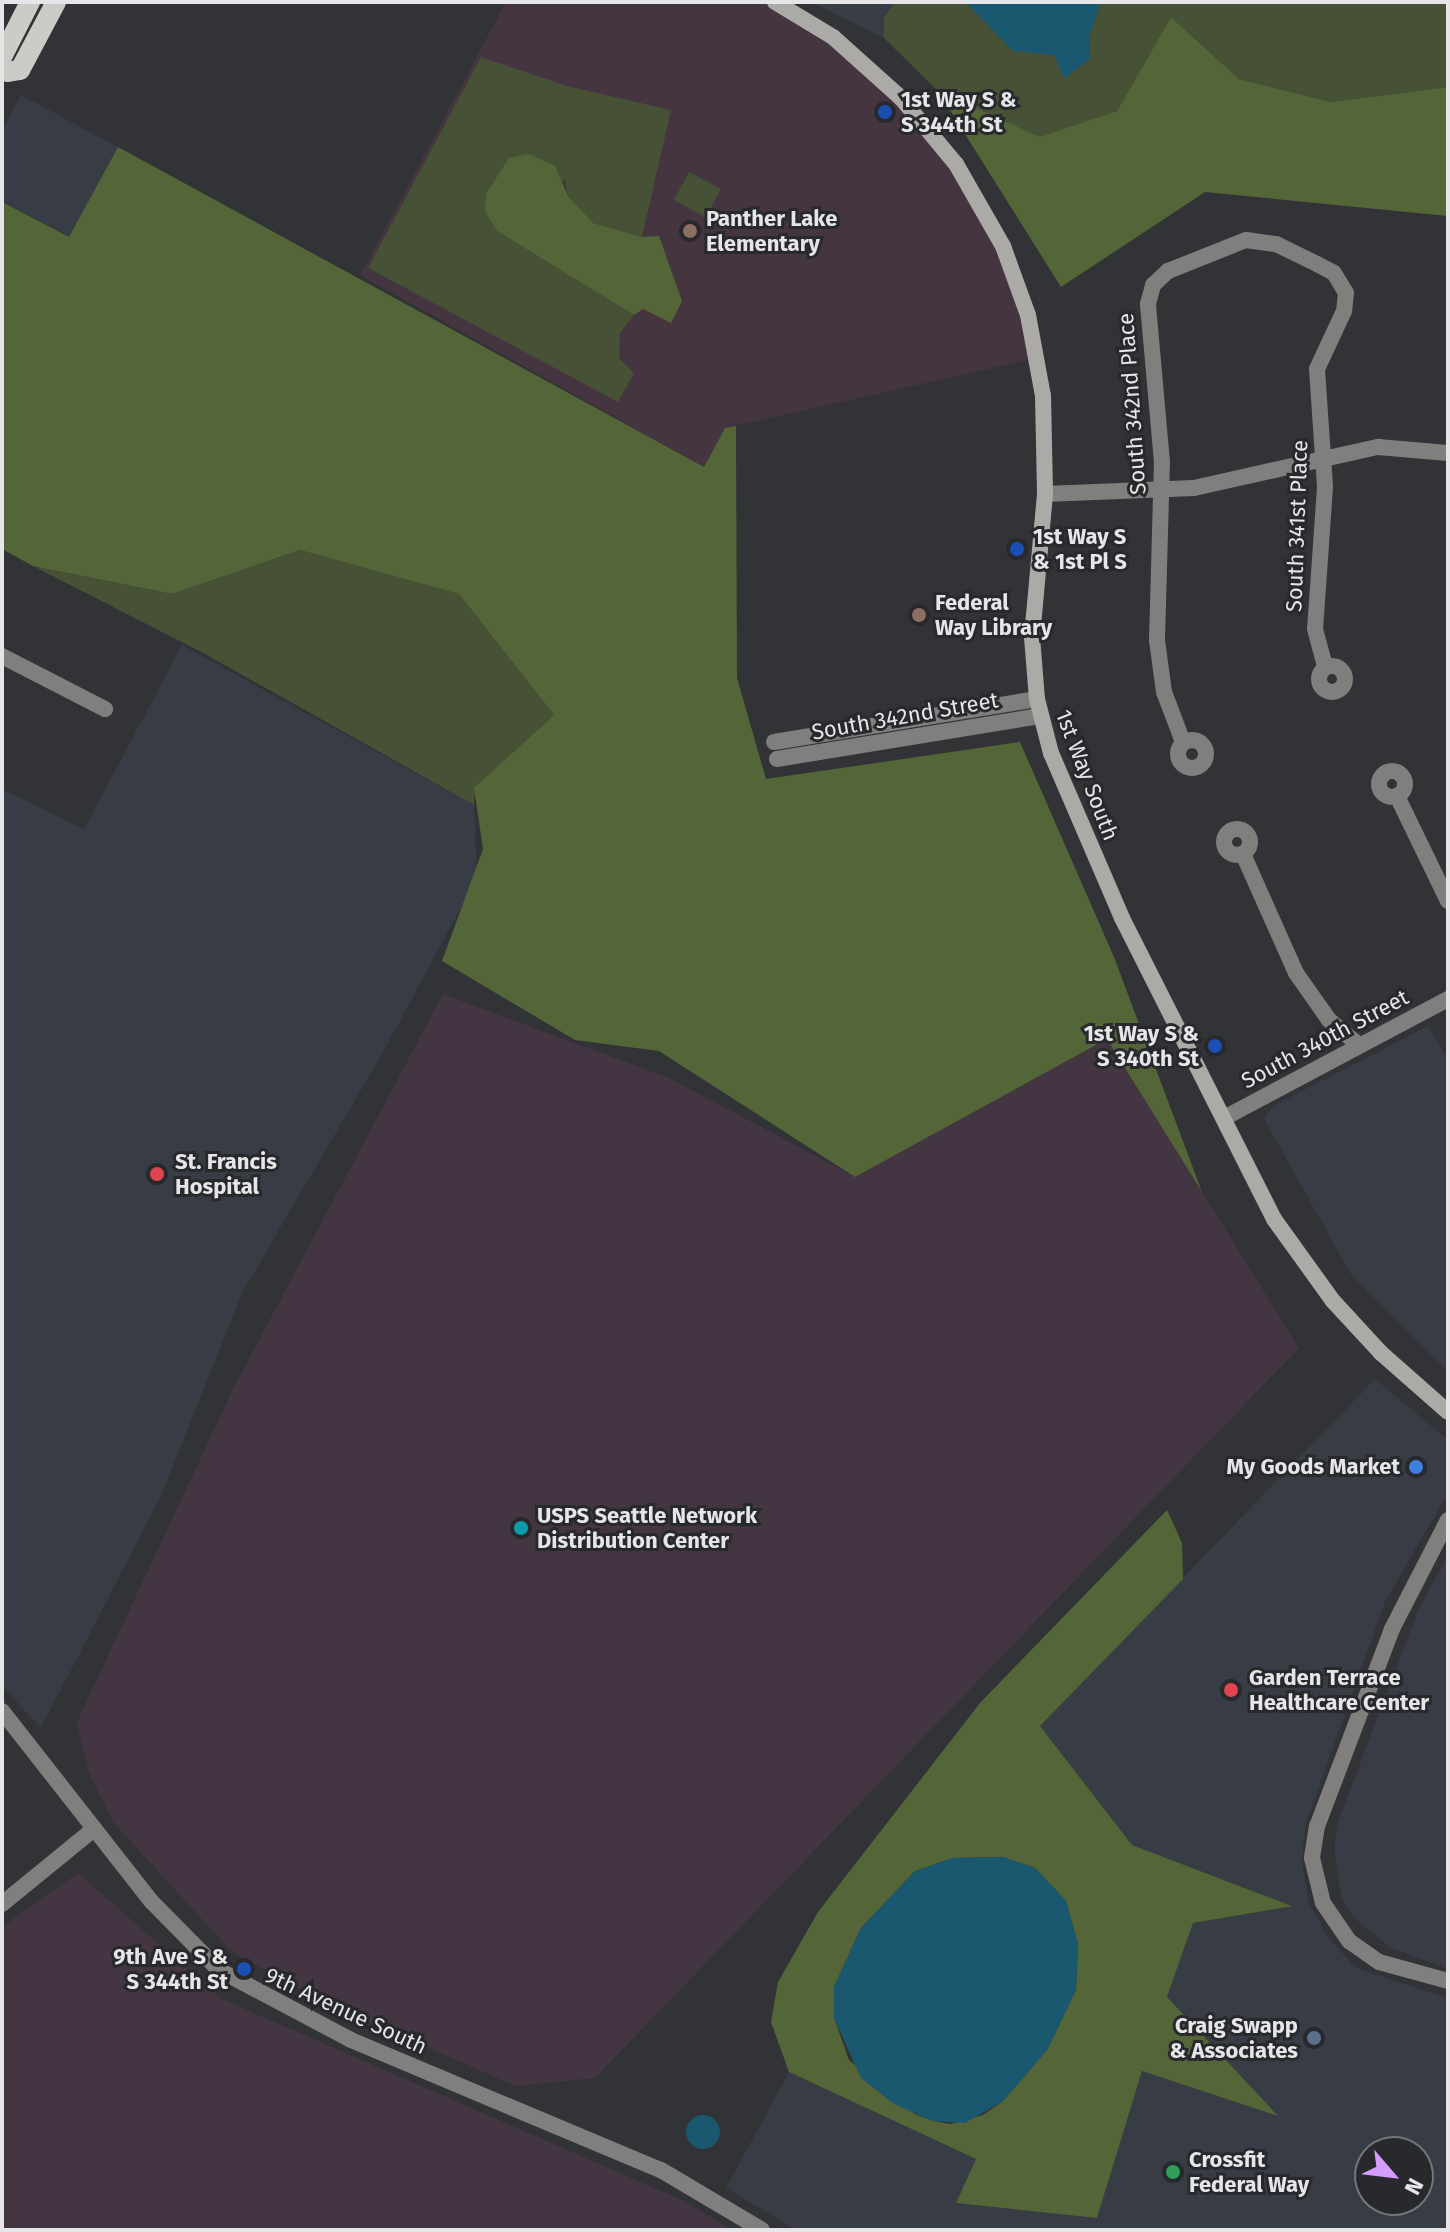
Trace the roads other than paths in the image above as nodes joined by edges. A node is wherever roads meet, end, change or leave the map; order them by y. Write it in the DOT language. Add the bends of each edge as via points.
graph roads {
  1 [pos="30,2"];
  2 [pos="56,2"];
  3 [pos="775,2"];
  4 [pos="3,68"];
  5 [pos="1223,247"];
  6 [pos="1448,453"];
  7 [pos="1325,458"];
  8 [pos="1161,491"];
  9 [pos="1045,494"];
  10 [pos="2,656"];
  11 [pos="1325,667"];
  12 [pos="1038,707"];
  13 [pos="105,709"];
  14 [pos="1183,742"];
  15 [pos="776,751"];
  16 [pos="1397,796"];
  17 [pos="1243,854"];
  18 [pos="1448,901"];
  19 [pos="1448,999"];
  20 [pos="1359,1045"];
  21 [pos="1224,1118"];
  22 [pos="1448,1412"];
  23 [pos="1448,1520"];
  24 [pos="2,1711"];
  25 [pos="94,1829"];
  26 [pos="2,1904"];
  27 [pos="1448,1981"];
  28 [pos="762,2230"];
  1 -- 4 [label="main road"];
  2 -- 4 [label="main road" via="20,70"];
  3 -- 9 [label="main road, 1st Way South" via="833,37 901,98 956,164 989,217 1016,279 1037,358 1046,442"];
  5 -- 7 [label="street, South 341st Place" via="1266,241 1317,264 1344,285 1344,311 1317,369"];
  5 -- 8 [label="street, South 342nd Place" via="1168,271 1149,296"];
  6 -- 7 [label="street" via="1395,447"];
  7 -- 8 [label="street"];
  7 -- 11 [label="street, South 341st Place" via="1315,605 1316,645"];
  8 -- 9 [label="street"];
  8 -- 14 [label="street, South 342nd Place" via="1157,640 1167,701"];
  9 -- 12 [label="main road, 1st Way South" via="1032,637"];
  10 -- 13 [label="street"];
  12 -- 15 [label="street, South 342nd Street"];
  12 -- 21 [label="main road, 1st Way South" via="1122,918"];
  16 -- 18 [label="street"];
  17 -- 20 [label="street" via="1296,973 1329,1020"];
  19 -- 20 [label="street, South 340th Street"];
  20 -- 21 [label="street, South 340th Street"];
  21 -- 22 [label="main road, 1st Way South" via="1300,1259 1381,1353"];
  23 -- 27 [label="street" via="1397,1617 1317,1826 1314,1873 1331,1919 1349,1941 1379,1962"];
  24 -- 25 [label="street, 9th Avenue South"];
  25 -- 26 [label="street"];
  25 -- 28 [label="street, 9th Avenue South" via="151,1901 208,1959 264,1999 661,2170"];
}
